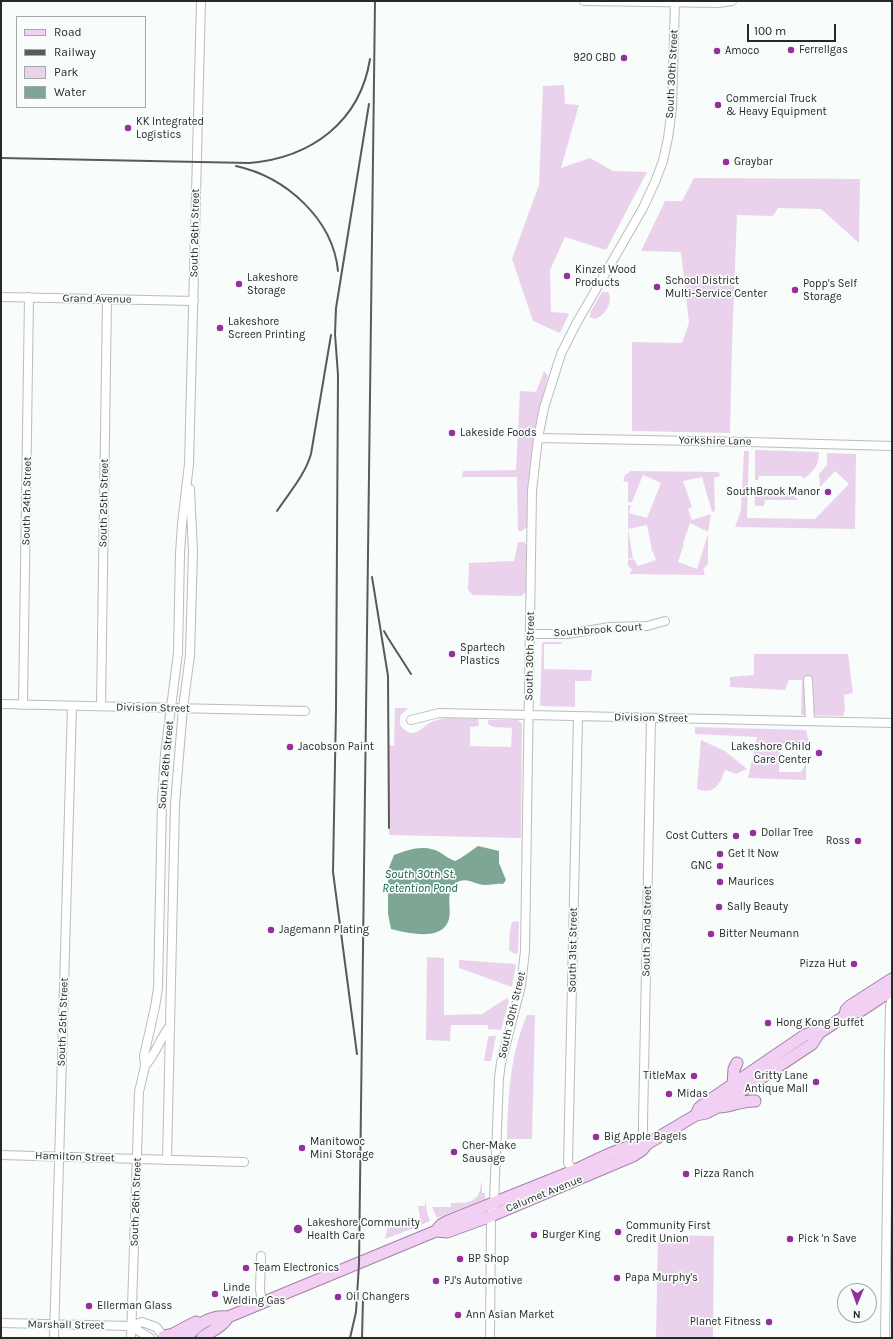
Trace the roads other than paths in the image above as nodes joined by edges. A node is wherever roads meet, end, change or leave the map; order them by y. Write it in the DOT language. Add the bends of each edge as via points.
graph roads {
  1 [pos="201,1"];
  2 [pos="584,1"];
  3 [pos="732,1"];
  4 [pos="675,2"];
  5 [pos="1,297"];
  6 [pos="29,298"];
  7 [pos="107,299"];
  8 [pos="194,300"];
  9 [pos="538,438"];
  10 [pos="892,446"];
  11 [pos="189,464"];
  12 [pos="664,621"];
  13 [pos="530,634"];
  14 [pos="808,680"];
  15 [pos="1,704"];
  16 [pos="24,705"];
  17 [pos="72,706"];
  18 [pos="101,706"];
  19 [pos="171,708"];
  20 [pos="183,708"];
  21 [pos="305,711"];
  22 [pos="529,716"];
  23 [pos="578,717"];
  24 [pos="651,718"];
  25 [pos="411,720"];
  26 [pos="810,721"];
  27 [pos="892,723"];
  28 [pos="892,979"];
  29 [pos="892,991"];
  30 [pos="845,1016"];
  31 [pos="170,1026"];
  32 [pos="737,1063"];
  33 [pos="145,1066"];
  34 [pos="750,1078"];
  35 [pos="733,1084"];
  36 [pos="755,1101"];
  37 [pos="716,1108"];
  38 [pos="696,1115"];
  39 [pos="890,1138"];
  40 [pos="647,1144"];
  41 [pos="1,1155"];
  42 [pos="59,1156"];
  43 [pos="137,1159"];
  44 [pos="167,1160"];
  45 [pos="244,1162"];
  46 [pos="577,1175"];
  47 [pos="494,1203"];
  48 [pos="491,1216"];
  49 [pos="436,1231"];
  50 [pos="261,1256"];
  51 [pos="262,1303"];
  52 [pos="228,1317"];
  53 [pos="204,1322"];
  54 [pos="1,1323"];
  55 [pos="55,1324"];
  56 [pos="131,1326"];
  57 [pos="888,1336"];
  58 [pos="164,1337"];
  59 [pos="54,1338"];
  60 [pos="131,1338"];
  61 [pos="150,1338"];
  62 [pos="185,1338"];
  63 [pos="202,1338"];
  64 [pos="490,1338"];
  1 -- 8 [label="street, South 26th Street"];
  2 -- 4 [label="street"];
  3 -- 4 [label="street"];
  4 -- 9 [label="street, South 30th Street" via="672,108 663,161 643,208 561,354 544,408"];
  5 -- 6 [label="street, Grand Avenue"];
  6 -- 7 [label="street, Grand Avenue"];
  6 -- 16 [label="street, South 24th Street"];
  7 -- 8 [label="street, Grand Avenue"];
  7 -- 18 [label="street, South 25th Street"];
  8 -- 11 [label="street, South 26th Street"];
  9 -- 10 [label="street, Yorkshire Lane"];
  9 -- 13 [label="street, South 30th Street" via="532,491"];
  11 -- 19 [label="street, South 26th Street" via="181,546 178,653"];
  11 -- 20 [label="street, South 26th Street" via="193,551 190,655"];
  12 -- 13 [label="street, Southbrook Court" via="647,626 567,634"];
  13 -- 22 [label="street, South 30th Street"];
  14 -- 26 [label="street"];
  15 -- 16 [label="street, Division Street"];
  16 -- 17 [label="street, Division Street"];
  17 -- 18 [label="street, Division Street"];
  17 -- 42 [label="street, South 25th Street"];
  18 -- 19 [label="street, Division Street"];
  19 -- 20 [label="street, Division Street"];
  19 -- 33 [label="street, South 26th Street" via="162,801 158,988 144,1056"];
  20 -- 21 [label="street, Division Street"];
  20 -- 31 [label="street, South 26th Street" via="175,804"];
  22 -- 23 [label="street, Division Street"];
  22 -- 25 [label="street, Division Street" via="439,713"];
  22 -- 47 [label="street, South 30th Street" via="525,951 521,986 499,1078"];
  23 -- 24 [label="street, Division Street"];
  23 -- 46 [label="street, South 31st Street" via="568,1163"];
  24 -- 26 [label="street, Division Street"];
  24 -- 40 [label="street, South 32nd Street" via="643,1122 643,1134"];
  26 -- 27 [label="street, Division Street"];
  28 -- 30 [label="main road, Calumet Avenue" via="850,1006"];
  29 -- 30 [label="main road, Calumet Avenue" via="858,1012"];
  29 -- 39 [label="street"];
  30 -- 34 [label="main road, Calumet Avenue" via="819,1033 812,1044"];
  31 -- 33 [label="street, South 26th Street"];
  31 -- 44 [label="street, South 26th Street"];
  32 -- 35 [label="main road"];
  33 -- 43 [label="street, South 26th Street" via="139,1092"];
  34 -- 35 [label="main road, Calumet Avenue"];
  34 -- 37 [label="main road, Calumet Avenue"];
  35 -- 38 [label="main road, Calumet Avenue" via="704,1104"];
  36 -- 37 [label="main road"];
  37 -- 38 [label="main road, Calumet Avenue"];
  38 -- 40 [label="main road, Calumet Avenue"];
  39 -- 57 [label="street"];
  40 -- 46 [label="main road, Calumet Avenue" via="631,1146"];
  41 -- 42 [label="street, Hamilton Street"];
  42 -- 43 [label="street, Hamilton Street"];
  42 -- 55 [label="street, South 25th Street"];
  43 -- 44 [label="street, Hamilton Street"];
  43 -- 56 [label="street, South 26th Street"];
  44 -- 45 [label="street, Hamilton Street"];
  46 -- 47 [label="main road, Calumet Avenue"];
  46 -- 48 [label="main road, Calumet Avenue"];
  47 -- 48 [label="street, South 30th Street"];
  47 -- 49 [label="main road, Calumet Avenue" via="445,1223"];
  48 -- 49 [label="main road, Calumet Avenue" via="445,1233"];
  48 -- 64 [label="street, South 30th Street"];
  49 -- 51 [label="main road, Calumet Avenue"];
  50 -- 51 [label="street"];
  51 -- 52 [label="main road, Calumet Avenue"];
  52 -- 53 [label="main road, Calumet Avenue" via="215,1316"];
  52 -- 63 [label="main road, Calumet Avenue" via="223,1324"];
  53 -- 58 [label="main road" via="196,1322"];
  53 -- 62 [label="main road, Calumet Avenue"];
  54 -- 55 [label="street, Marshall Street"];
  55 -- 56 [label="street, Marshall Street"];
  55 -- 59 [label="street, South 25th Street"];
  56 -- 58 [label="street, Marshall Street" via="145,1322 156,1327"];
  56 -- 60 [label="street, South 26th Street"];
  56 -- 61 [label="street"];
}
